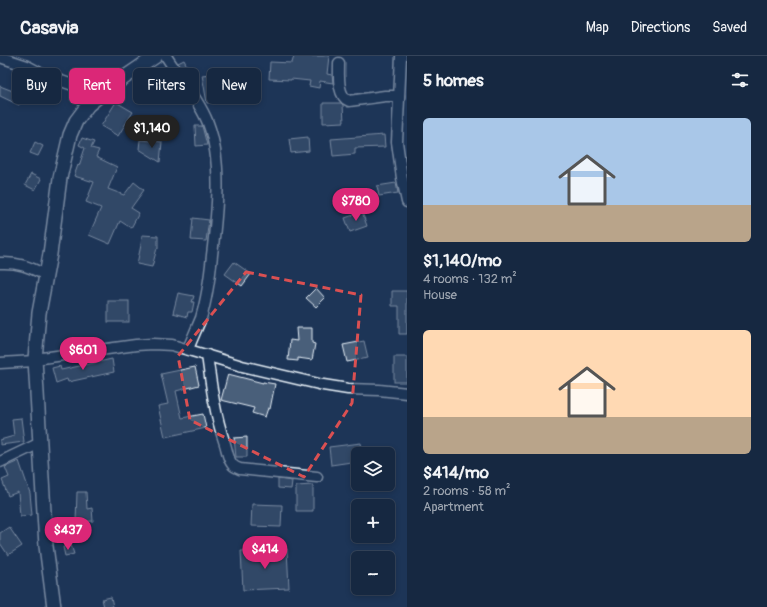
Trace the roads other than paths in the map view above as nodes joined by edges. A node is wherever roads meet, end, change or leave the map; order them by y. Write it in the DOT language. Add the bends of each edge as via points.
graph roads {
  1 [pos="156,56"];
  2 [pos="166,56"];
  3 [pos="401,56"];
  4 [pos="0,57"];
  5 [pos="339,64"];
  6 [pos="125,77"];
  7 [pos="69,84"];
  8 [pos="399,96"];
  9 [pos="89,104"];
  10 [pos="407,202"];
  11 [pos="0,263"];
  12 [pos="46,275"];
  13 [pos="188,349"];
  14 [pos="207,355"];
  15 [pos="35,360"];
  16 [pos="0,363"];
  17 [pos="407,393"];
  18 [pos="40,443"];
  19 [pos="0,462"];
  20 [pos="317,477"];
  21 [pos="54,607"];
  1 -- 6 [label="street"];
  2 -- 13 [label="street" via="204,113 213,137 217,164 216,222 208,285 201,318"];
  3 -- 8 [label="street"];
  4 -- 7 [label="street"];
  5 -- 8 [label="street" via="341,94 344,99 349,101"];
  8 -- 10 [label="street" via="398,153"];
  9 -- 12 [label="street" via="76,121 70,135 60,178"];
  11 -- 12 [label="street" via="12,262"];
  12 -- 15 [label="street" via="39,313"];
  13 -- 14 [label="street"];
  13 -- 15 [label="street" via="153,344"];
  14 -- 17 [label="street" via="323,385"];
  14 -- 20 [label="street" via="215,409 233,466 240,469"];
  15 -- 16 [label="street"];
  15 -- 18 [label="street"];
  18 -- 19 [label="street"];
  18 -- 21 [label="street" via="46,546"];
}
